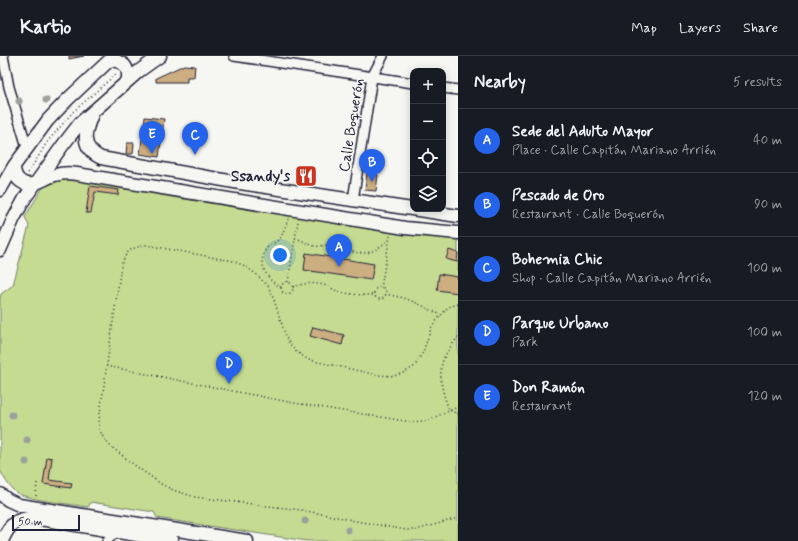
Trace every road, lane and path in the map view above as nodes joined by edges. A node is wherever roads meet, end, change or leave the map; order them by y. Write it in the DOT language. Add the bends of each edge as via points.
graph roads {
  1 [pos="3,56"];
  2 [pos="160,56"];
  3 [pos="234,56"];
  4 [pos="383,56"];
  5 [pos="112,58"];
  6 [pos="372,77"];
  7 [pos="128,80"];
  8 [pos="410,83"];
  9 [pos="9,87"];
  10 [pos="446,88"];
  11 [pos="458,90"];
  12 [pos="0,91"];
  13 [pos="93,112"];
  14 [pos="27,147"];
  15 [pos="14,166"];
  16 [pos="36,183"];
  17 [pos="240,183"];
  18 [pos="0,190"];
  19 [pos="236,200"];
  20 [pos="353,200"];
  21 [pos="408,209"];
  22 [pos="458,216"];
  23 [pos="288,219"];
  24 [pos="298,220"];
  25 [pos="405,228"];
  26 [pos="458,233"];
  27 [pos="390,235"];
  28 [pos="295,238"];
  29 [pos="389,240"];
  30 [pos="0,250"];
  31 [pos="288,282"];
  32 [pos="281,287"];
  33 [pos="293,287"];
  34 [pos="381,288"];
  35 [pos="385,294"];
  36 [pos="374,295"];
  37 [pos="458,304"];
  38 [pos="441,315"];
  39 [pos="458,337"];
  40 [pos="106,366"];
  41 [pos="458,407"];
  42 [pos="449,410"];
  43 [pos="458,414"];
  44 [pos="0,494"];
  45 [pos="458,518"];
  46 [pos="111,536"];
  47 [pos="2,541"];
  48 [pos="172,541"];
  49 [pos="247,541"];
  1 -- 9 [label="street"];
  2 -- 7 [label="street"];
  3 -- 6 [label="street"];
  4 -- 6 [label="street, Calle Boquerón"];
  5 -- 7 [label="street" via="125,65"];
  5 -- 14 [label="street" via="67,100"];
  6 -- 8 [label="street"];
  6 -- 20 [label="street, Calle Boquerón"];
  7 -- 13 [label="street"];
  9 -- 12 [label="street"];
  9 -- 14 [label="street"];
  10 -- 11 [label="street"];
  13 -- 16 [label="street" via="80,123"];
  13 -- 17 [label="street" via="85,132 86,142 95,155 101,158"];
  14 -- 15 [label="street"];
  15 -- 16 [label="street" via="14,172 22,183"];
  15 -- 18 [label="street"];
  16 -- 19 [label="street" via="54,175 71,173"];
  16 -- 30 [label="street" via="13,220"];
  17 -- 19 [label="street"];
  17 -- 20 [label="street"];
  19 -- 25 [label="street"];
  20 -- 21 [label="street"];
  21 -- 22 [label="street"];
  21 -- 25 [label="street"];
  23 -- 32 [label="path" via="281,237 264,251 262,258 270,280"];
  24 -- 28 [label="path"];
  25 -- 26 [label="street"];
  27 -- 29 [label="path"];
  28 -- 29 [label="path" via="315,246 326,245 364,253"];
  28 -- 31 [label="path"];
  29 -- 34 [label="path"];
  31 -- 32 [label="path" via="283,283"];
  31 -- 33 [label="path"];
  32 -- 33 [label="path" via="282,291 289,293"];
  33 -- 36 [label="path" via="313,283 344,293"];
  34 -- 35 [label="path"];
  34 -- 36 [label="path" via="375,290"];
  35 -- 36 [label="path" via="384,298 379,299"];
  35 -- 38 [label="path" via="404,298"];
  37 -- 38 [label="path" via="448,307"];
  38 -- 40 [label="path" via="432,326 415,366 394,376 309,360 295,351 287,340 268,286 245,266 233,261 146,245 129,251 124,256"];
  39 -- 42 [label="path" via="442,363 440,375"];
  40 -- 42 [label="path" via="294,403 411,422 426,421"];
  40 -- 45 [label="path" via="99,420 103,438 133,464 173,490 195,497 301,510 406,530 416,530"];
  41 -- 42 [label="path"];
  42 -- 43 [label="path"];
  44 -- 49 [label="street" via="19,504"];
  46 -- 47 [label="street" via="27,518 12,524"];
  46 -- 48 [label="street"];
}
